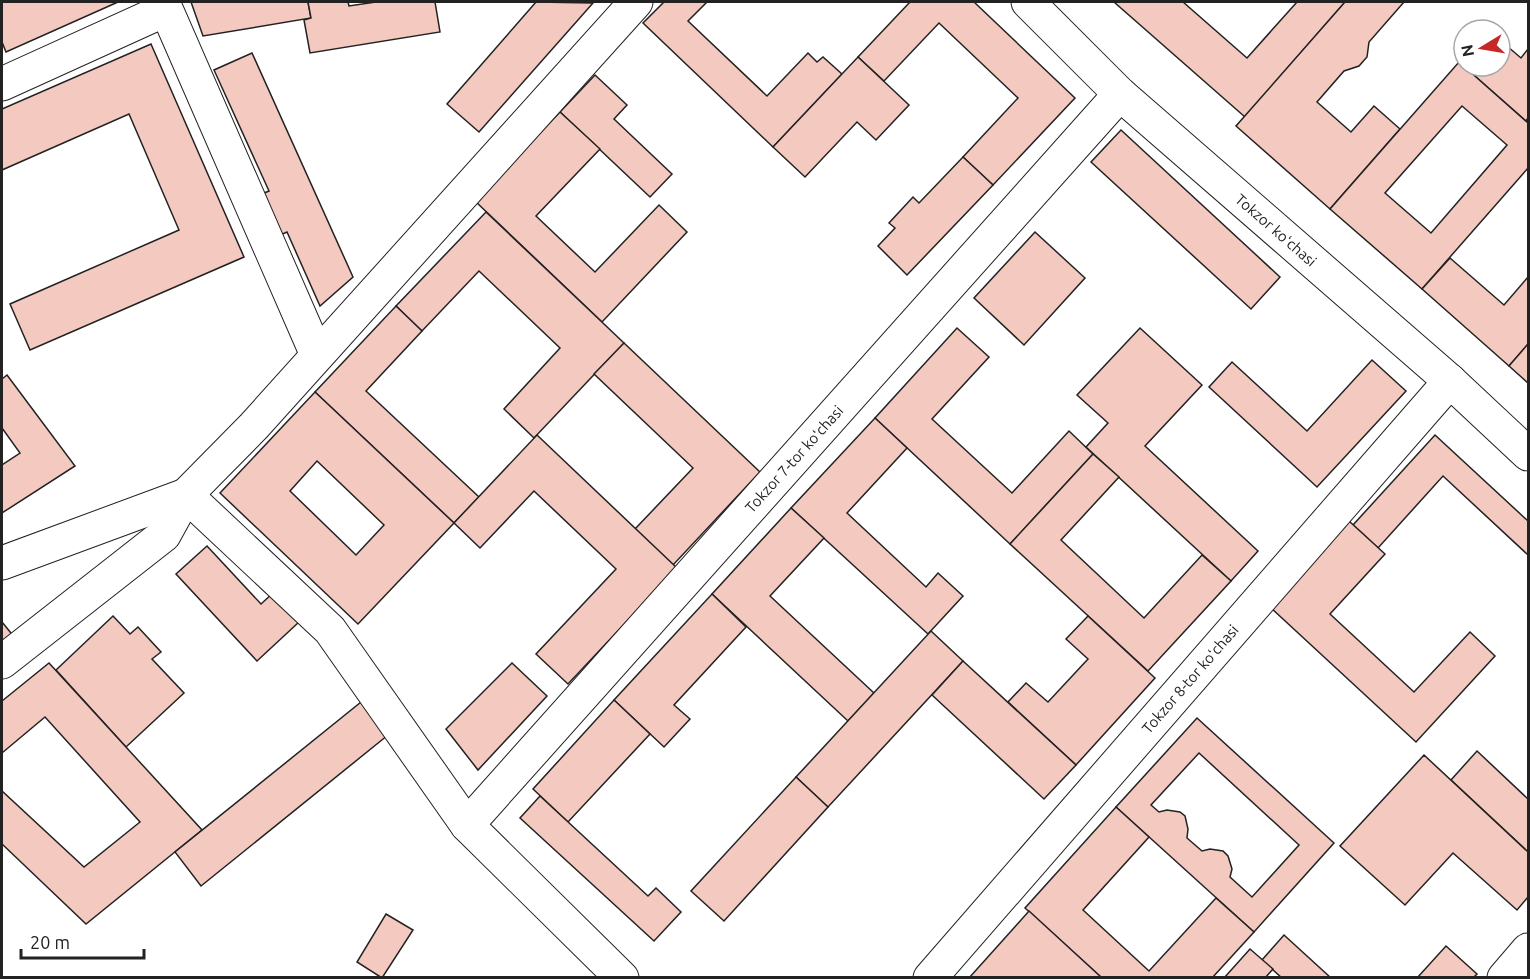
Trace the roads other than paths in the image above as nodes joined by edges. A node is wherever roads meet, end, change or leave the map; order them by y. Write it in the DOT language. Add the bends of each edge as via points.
graph roads {
  1 [pos="636,2"];
  2 [pos="1028,2"];
  3 [pos="164,6"];
  4 [pos="2,84"];
  5 [pos="1120,94"];
  6 [pos="317,355"];
  7 [pos="1450,381"];
  8 [pos="1528,454"];
  9 [pos="186,495"];
  10 [pos="2,563"];
  11 [pos="2,662"];
  12 [pos="467,825"];
  13 [pos="1528,950"];
  14 [pos="622,978"];
  15 [pos="930,978"];
  16 [pos="1504,978"];
  1 -- 6 [label="street"];
  2 -- 5 [label="street, Tokzor koʻchasi"];
  3 -- 4 [label="street"];
  3 -- 6 [label="street"];
  5 -- 7 [label="street, Tokzor koʻchasi"];
  5 -- 12 [label="street, Tokzor 7-tor koʻchasi"];
  6 -- 9 [label="street"];
  7 -- 8 [label="street, Tokzor koʻchasi"];
  7 -- 15 [label="street, Tokzor 8-tor koʻchasi"];
  9 -- 10 [label="street"];
  9 -- 11 [label="street" via="164,535"];
  9 -- 12 [label="street" via="330,630"];
  12 -- 14 [label="street"];
  13 -- 16 [label="street"];
}
